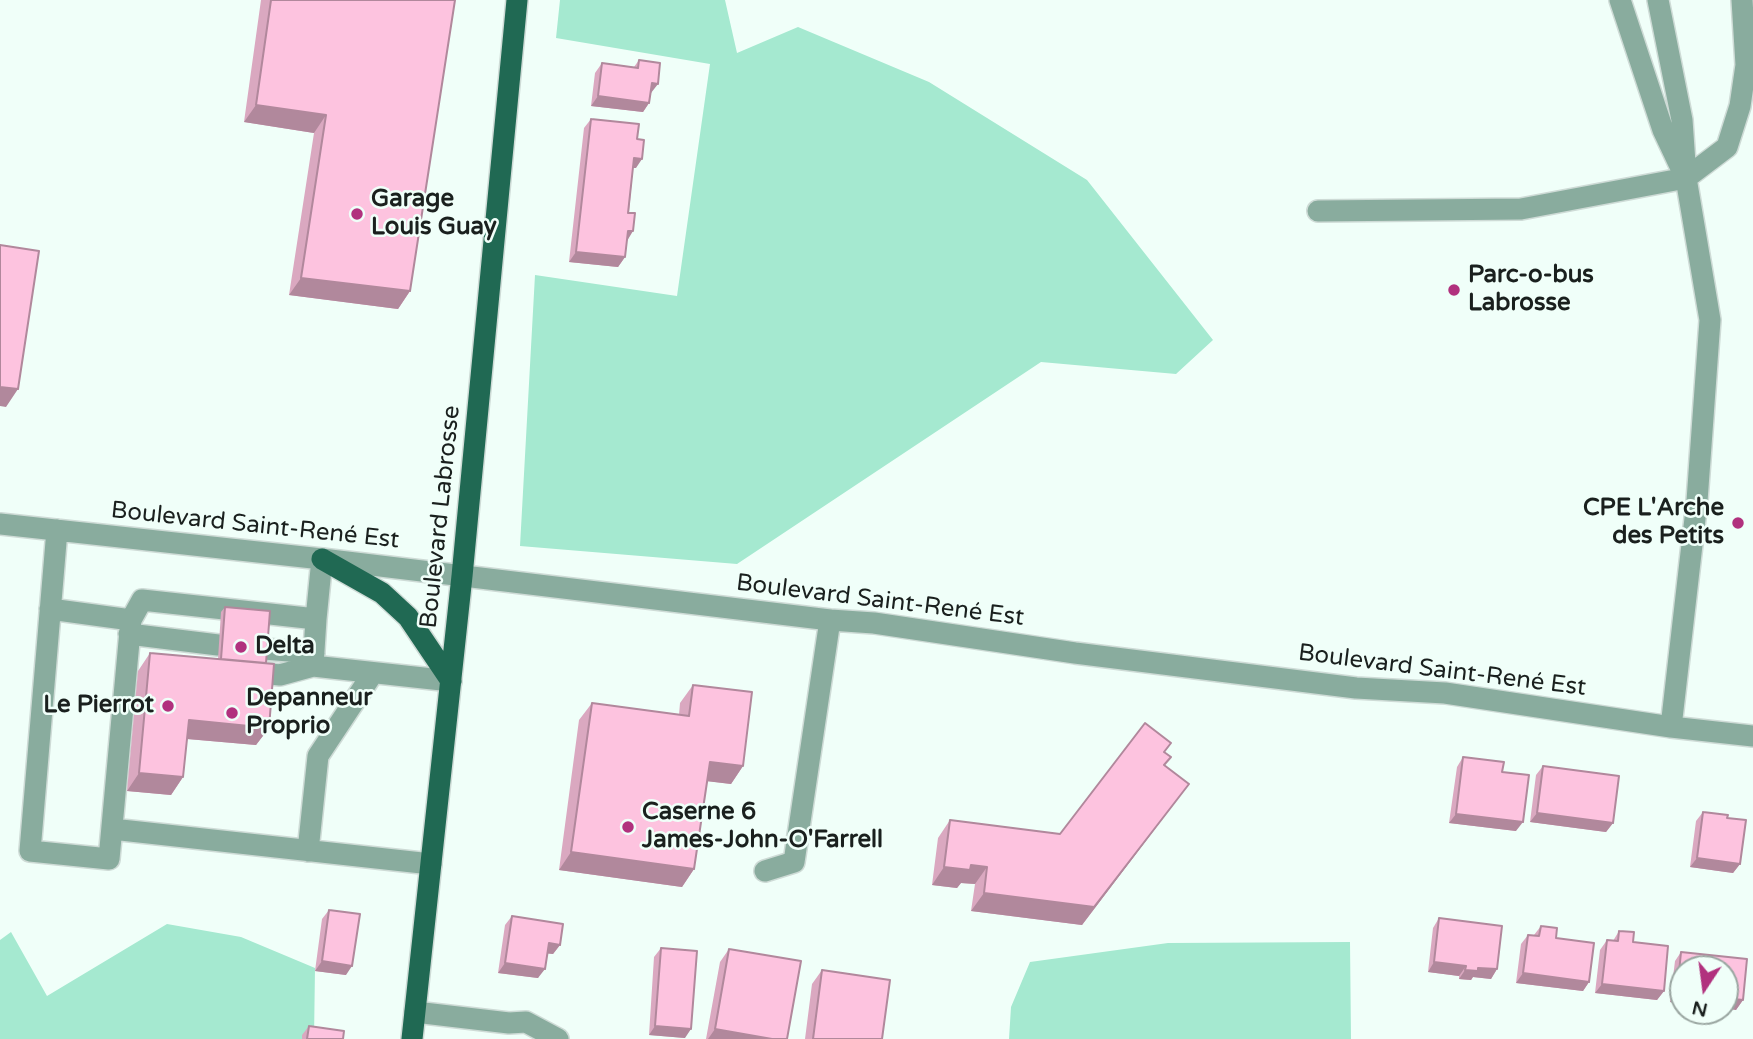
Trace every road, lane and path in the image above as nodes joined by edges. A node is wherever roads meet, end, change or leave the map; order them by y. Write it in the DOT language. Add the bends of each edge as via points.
graph roads {
  1 [pos="517,0"];
  2 [pos="1620,0"];
  3 [pos="1658,0"];
  4 [pos="1742,0"];
  5 [pos="1685,178"];
  6 [pos="1318,211"];
  7 [pos="0,524"];
  8 [pos="57,530"];
  9 [pos="322,559"];
  10 [pos="462,576"];
  11 [pos="50,609"];
  12 [pos="316,619"];
  13 [pos="830,620"];
  14 [pos="130,627"];
  15 [pos="218,645"];
  16 [pos="264,649"];
  17 [pos="127,659"];
  18 [pos="314,659"];
  19 [pos="153,661"];
  20 [pos="262,673"];
  21 [pos="373,673"];
  22 [pos="451,681"];
  23 [pos="1671,727"];
  24 [pos="1753,736"];
  25 [pos="112,829"];
  26 [pos="308,850"];
  27 [pos="431,864"];
  28 [pos="765,871"];
  29 [pos="415,1012"];
  30 [pos="412,1039"];
  31 [pos="558,1039"];
  1 -- 10 [label="main road, Boulevard Labrosse"];
  2 -- 5 [label="street"];
  3 -- 5 [label="street" via="1682,120"];
  4 -- 5 [label="street" via="1746,65 1734,127 1727,147"];
  5 -- 6 [label="street" via="1521,209"];
  5 -- 23 [label="street" via="1710,320 1697,501"];
  7 -- 8 [label="street, Boulevard Saint-René Est"];
  8 -- 9 [label="street, Boulevard Saint-René Est"];
  8 -- 11 [label="street"];
  9 -- 10 [label="street, Boulevard Saint-René Est"];
  9 -- 12 [label="street"];
  9 -- 22 [label="main road" via="382,593 408,617"];
  10 -- 13 [label="street, Boulevard Saint-René Est"];
  10 -- 22 [label="main road, Boulevard Labrosse"];
  11 -- 14 [label="street"];
  11 -- 25 [label="street" via="30,851 109,859"];
  12 -- 14 [label="street" via="142,600"];
  12 -- 18 [label="street"];
  13 -- 23 [label="street, Boulevard Saint-René Est" via="1356,688 1445,693"];
  13 -- 28 [label="street" via="794,862"];
  14 -- 15 [label="street"];
  14 -- 17 [label="street"];
  16 -- 18 [label="street"];
  17 -- 19 [label="street"];
  17 -- 25 [label="street"];
  18 -- 20 [label="street" via="280,675"];
  18 -- 21 [label="street"];
  21 -- 22 [label="street"];
  21 -- 26 [label="street" via="318,756"];
  22 -- 27 [label="main road, Boulevard Labrosse"];
  23 -- 24 [label="street, Boulevard Saint-René Est"];
  25 -- 26 [label="street"];
  26 -- 27 [label="street"];
  27 -- 29 [label="main road, Boulevard Labrosse"];
  29 -- 30 [label="main road, Boulevard Labrosse"];
  29 -- 31 [label="street" via="526,1021"];
}
